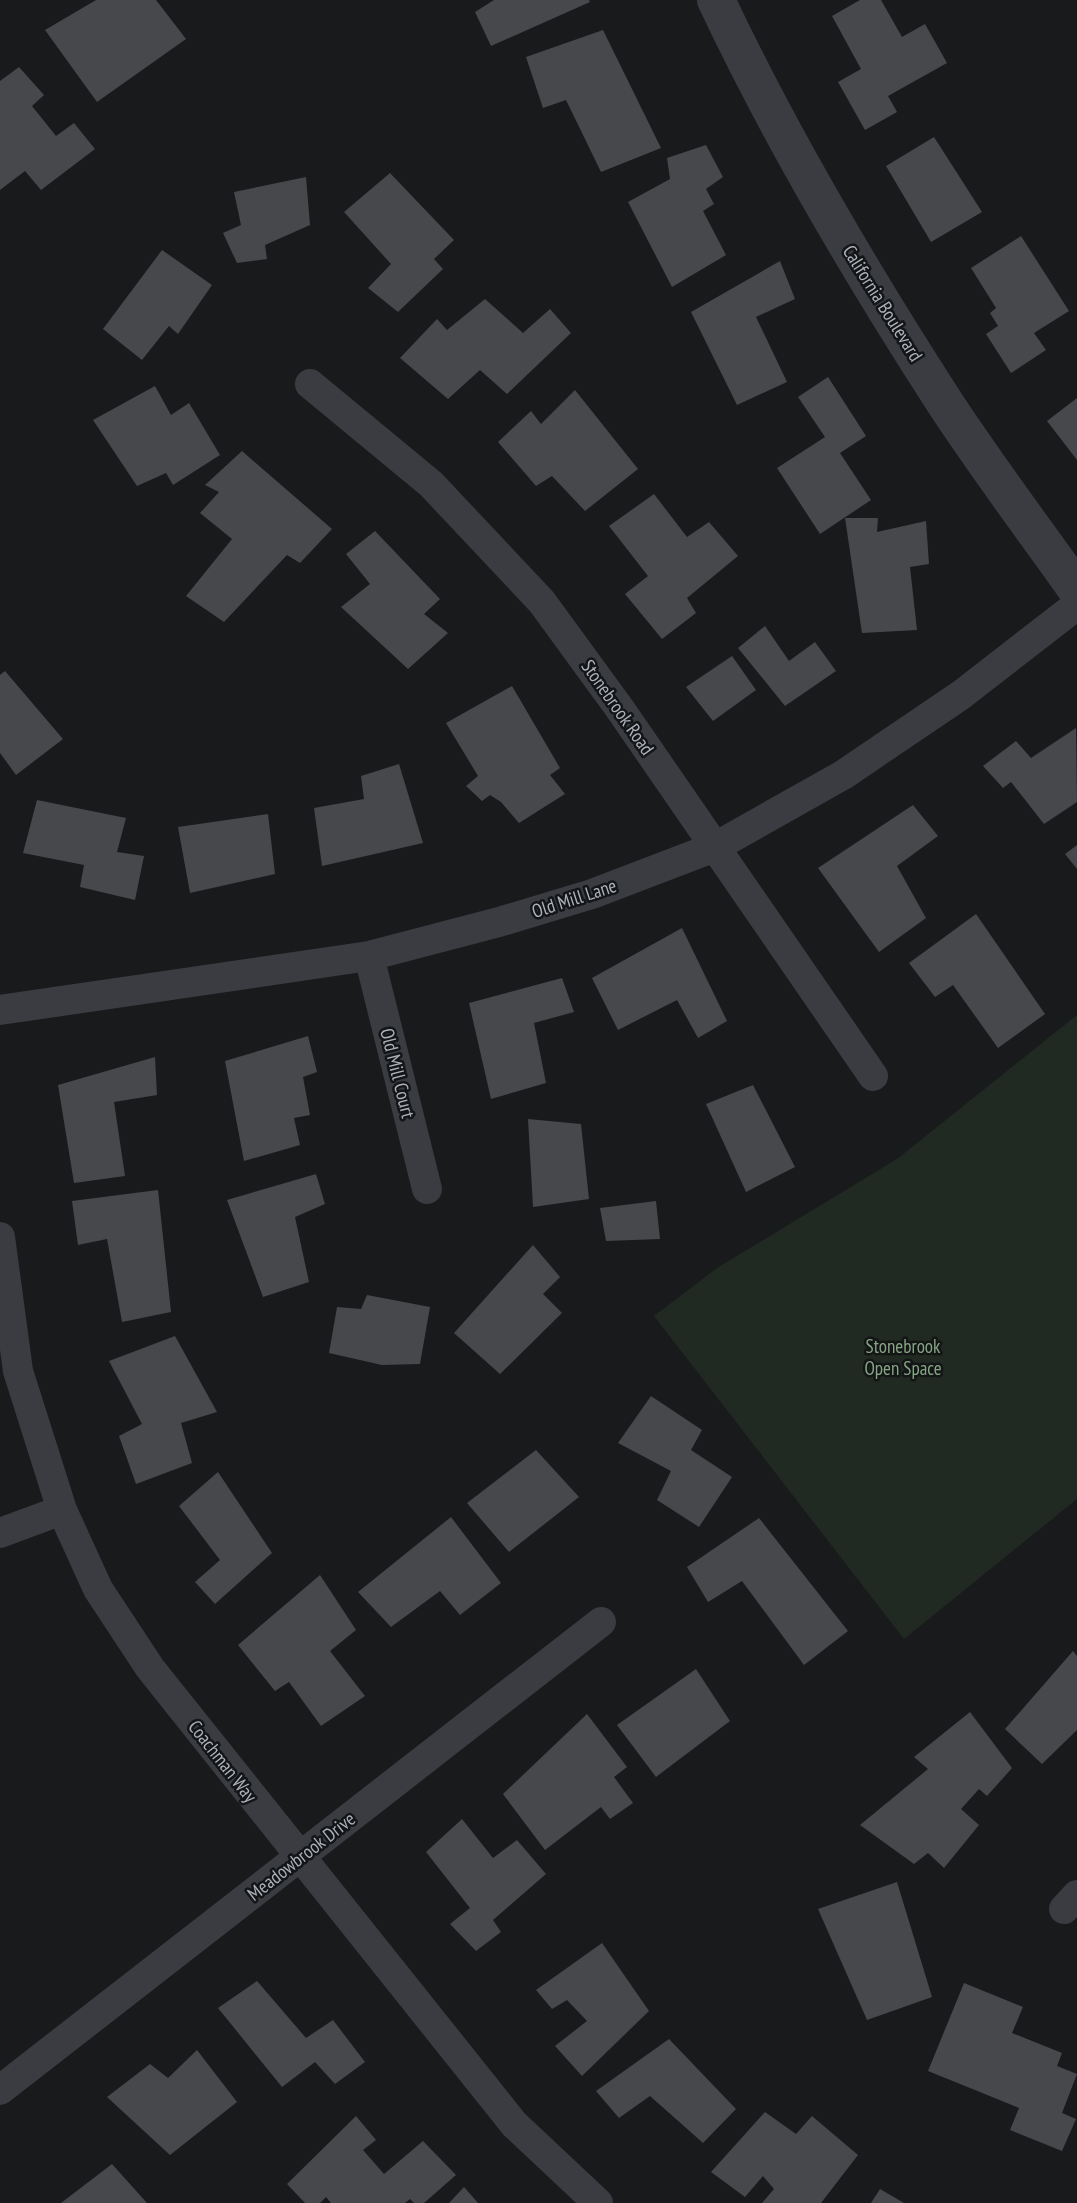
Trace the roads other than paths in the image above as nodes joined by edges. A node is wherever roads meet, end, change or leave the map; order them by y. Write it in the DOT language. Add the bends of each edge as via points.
graph roads {
  1 [pos="716,0"];
  2 [pos="310,383"];
  3 [pos="1077,590"];
  4 [pos="1077,605"];
  5 [pos="715,847"];
  6 [pos="369,956"];
  7 [pos="0,1010"];
  8 [pos="873,1076"];
  9 [pos="427,1189"];
  10 [pos="0,1237"];
  11 [pos="62,1510"];
  12 [pos="0,1533"];
  13 [pos="601,1622"];
  14 [pos="299,1857"];
  15 [pos="0,2090"];
  16 [pos="598,2203"];
  1 -- 3 [label="street, California Boulevard" via="841,236 947,405"];
  2 -- 5 [label="street, Stonebrook Road" via="430,484 542,602"];
  4 -- 5 [label="street, Old Mill Lane" via="961,695 843,775"];
  5 -- 6 [label="street, Old Mill Lane" via="579,898"];
  5 -- 8 [label="street, Stonebrook Road"];
  6 -- 7 [label="street, Old Mill Lane"];
  6 -- 9 [label="street, Old Mill Court"];
  10 -- 11 [label="street, Coachman Way" via="18,1371"];
  11 -- 12 [label="street"];
  11 -- 14 [label="street, Coachman Way" via="98,1589 150,1668"];
  13 -- 14 [label="street, Meadowbrook Drive"];
  14 -- 15 [label="street, Meadowbrook Drive"];
  14 -- 16 [label="street, Coachman Way" via="514,2124"];
}
